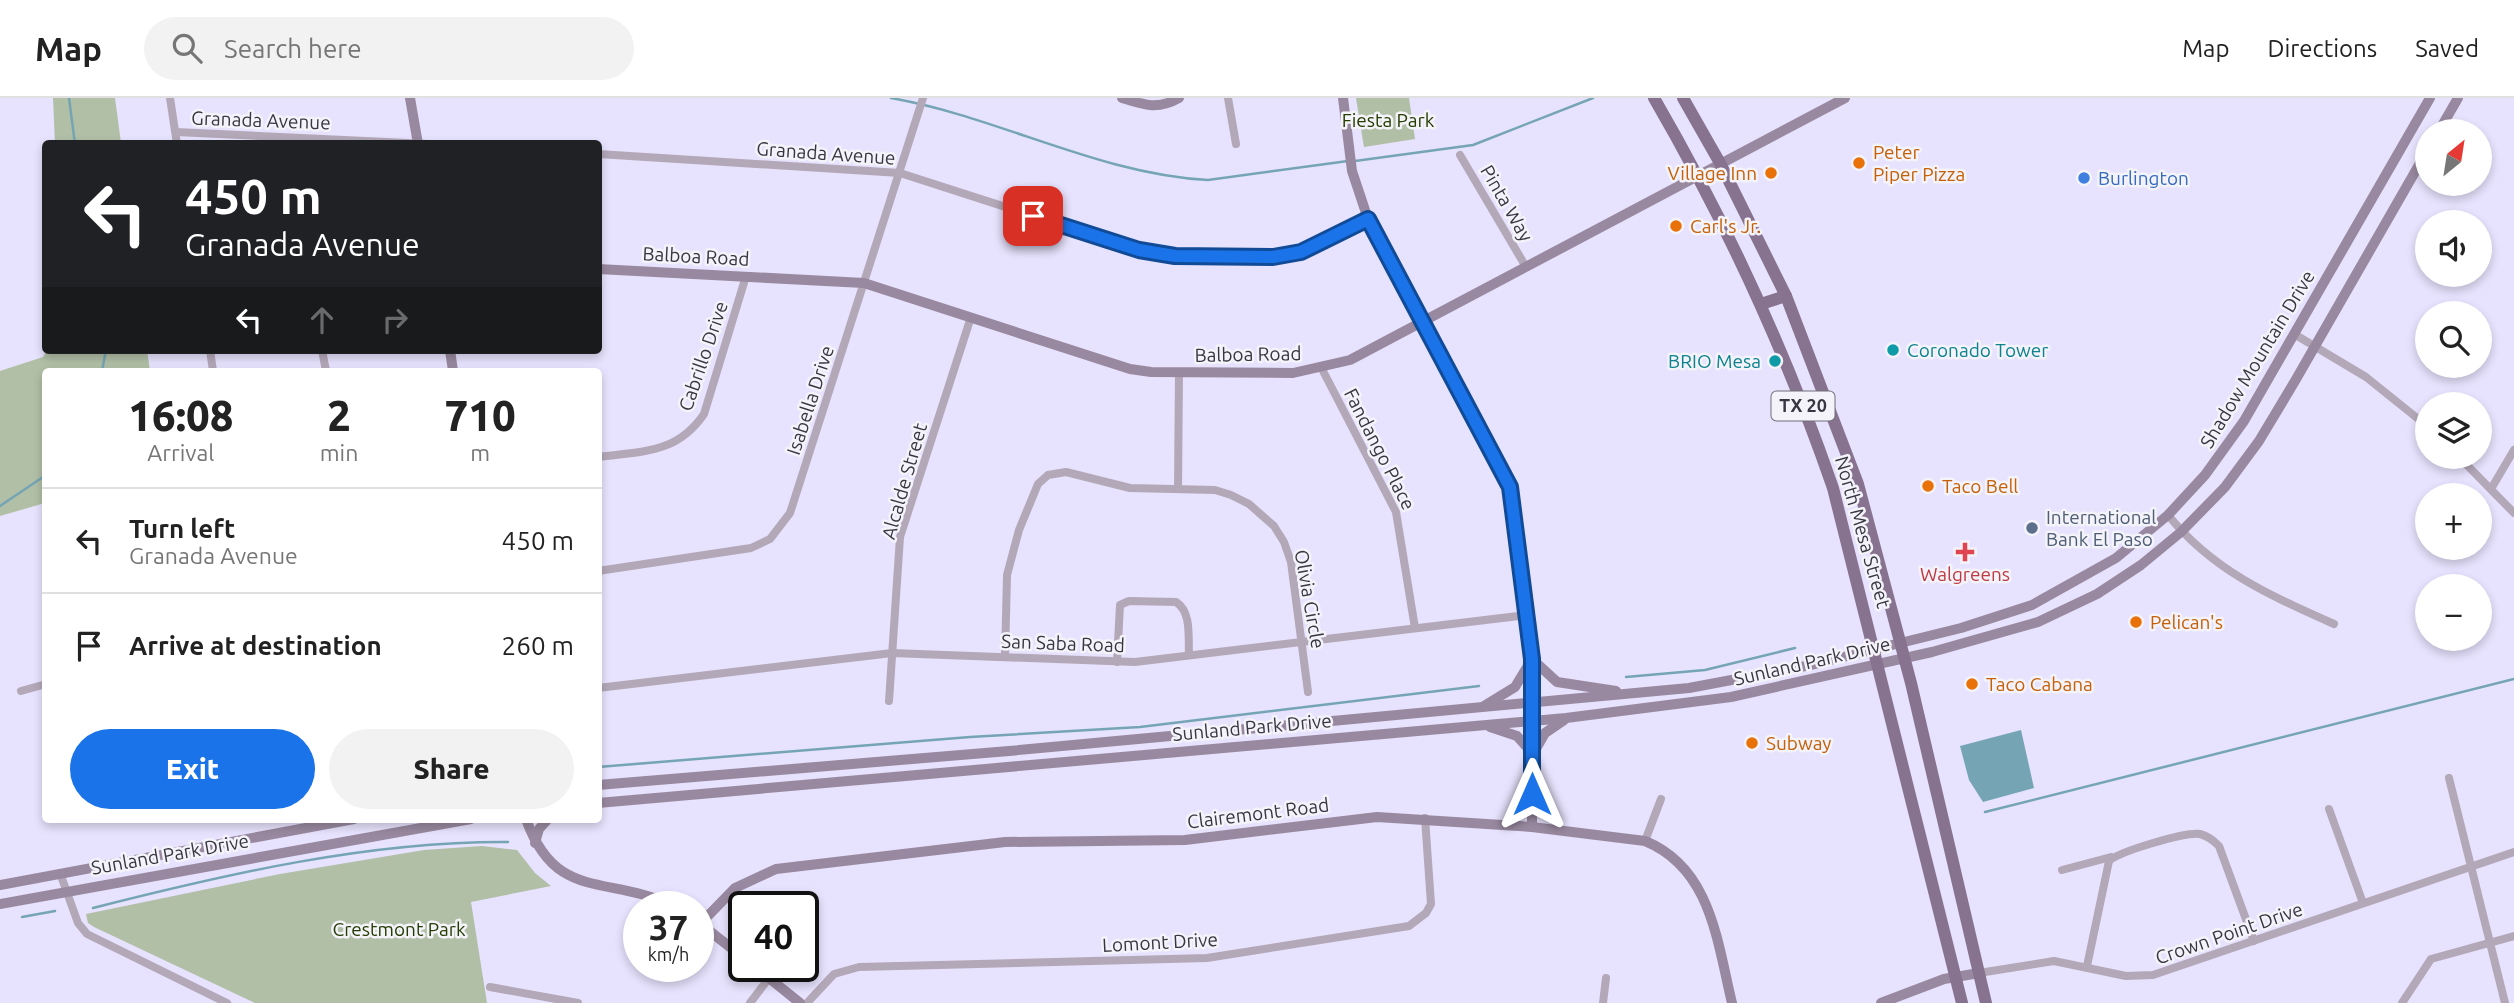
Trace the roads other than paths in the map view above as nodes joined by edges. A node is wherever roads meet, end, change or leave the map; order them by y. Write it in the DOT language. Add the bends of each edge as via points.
graph roads {
  1 [pos="170,98"];
  2 [pos="410,98"];
  3 [pos="1122,98"];
  4 [pos="1179,98"];
  5 [pos="1228,98"];
  6 [pos="1343,98"];
  7 [pos="1654,98"];
  8 [pos="1683,98"];
  9 [pos="1845,98"];
  10 [pos="2431,98"];
  11 [pos="2458,98"];
  12 [pos="923,99"];
  13 [pos="2446,119"];
  14 [pos="176,132"];
  15 [pos="177,140"];
  16 [pos="352,140"];
  17 [pos="417,140"];
  18 [pos="1236,144"];
  19 [pos="602,154"];
  20 [pos="1460,155"];
  21 [pos="1720,163"];
  22 [pos="2415,172"];
  23 [pos="900,173"];
  24 [pos="1699,174"];
  25 [pos="2371,201"];
  26 [pos="2392,213"];
  27 [pos="1368,219"];
  28 [pos="1526,267"];
  29 [pos="602,269"];
  30 [pos="746,276"];
  31 [pos="864,284"];
  32 [pos="1786,296"];
  33 [pos="1761,304"];
  34 [pos="971,317"];
  35 [pos="1422,322"];
  36 [pos="2294,334"];
  37 [pos="2315,346"];
  38 [pos="1322,369"];
  39 [pos="1178,372"];
  40 [pos="2415,417"];
  41 [pos="2514,450"];
  42 [pos="602,456"];
  43 [pos="2471,469"];
  44 [pos="2485,483"];
  45 [pos="1858,484"];
  46 [pos="2492,487"];
  47 [pos="1833,488"];
  48 [pos="1178,489"];
  49 [pos="2492,490"];
  50 [pos="2514,513"];
  51 [pos="2168,515"];
  52 [pos="2181,532"];
  53 [pos="602,570"];
  54 [pos="2061,592"];
  55 [pos="2071,607"];
  56 [pos="1527,615"];
  57 [pos="2334,624"];
  58 [pos="1415,628"];
  59 [pos="1302,642"];
  60 [pos="1900,643"];
  61 [pos="1875,649"];
  62 [pos="892,653"];
  63 [pos="1189,655"];
  64 [pos="1005,657"];
  65 [pos="1905,658"];
  66 [pos="1532,659"];
  67 [pos="1117,662"];
  68 [pos="1879,664"];
  69 [pos="1728,682"];
  70 [pos="42,685"];
  71 [pos="602,688"];
  72 [pos="21,691"];
  73 [pos="1308,692"];
  74 [pos="1631,694"];
  75 [pos="1731,697"];
  76 [pos="889,701"];
  77 [pos="1533,703"];
  78 [pos="1478,708"];
  79 [pos="1566,718"];
  80 [pos="1533,719"];
  81 [pos="1483,724"];
  82 [pos="1533,754"];
  83 [pos="2449,778"];
  84 [pos="602,785"];
  85 [pos="1661,799"];
  86 [pos="602,803"];
  87 [pos="2329,809"];
  88 [pos="1425,818"];
  89 [pos="332,823"];
  90 [pos="448,823"];
  91 [pos="528,823"];
  92 [pos="544,823"];
  93 [pos="1532,827"];
  94 [pos="1645,841"];
  95 [pos="535,843"];
  96 [pos="2514,852"];
  97 [pos="2114,856"];
  98 [pos="2471,866"];
  99 [pos="2062,870"];
  100 [pos="60,873"];
  101 [pos="0,886"];
  102 [pos="65,890"];
  103 [pos="629,891"];
  104 [pos="2362,903"];
  105 [pos="0,904"];
  106 [pos="714,908"];
  107 [pos="714,933"];
  108 [pos="2514,936"];
  109 [pos="2254,942"];
  110 [pos="2489,942"];
  111 [pos="728,945"];
  112 [pos="2087,966"];
  113 [pos="1979,973"];
  114 [pos="1955,977"];
  115 [pos="1606,978"];
  116 [pos="766,982"];
  117 [pos="774,982"];
  118 [pos="490,987"];
  119 [pos="221,1002"];
  120 [pos="578,1003"];
  121 [pos="750,1003"];
  122 [pos="800,1003"];
  123 [pos="807,1003"];
  124 [pos="1603,1003"];
  125 [pos="1732,1003"];
  126 [pos="1881,1003"];
  127 [pos="1962,1003"];
  128 [pos="1986,1003"];
  129 [pos="2402,1003"];
  130 [pos="2505,1003"];
  1 -- 14 [label="street"];
  2 -- 17 [label="main road"];
  3 -- 4 [label="main road" via="1150,107"];
  5 -- 18 [label="street"];
  6 -- 27 [label="main road" via="1352,166"];
  7 -- 24 [label="main road, North Mesa Street / TX 20"];
  8 -- 21 [label="main road, North Mesa Street / TX 20"];
  9 -- 21 [label="main road, Balboa Road"];
  10 -- 25 [label="main road, Shadow Mountain Drive"];
  11 -- 13 [label="main road"];
  12 -- 23 [label="street, Isabella Drive"];
  14 -- 15 [label="street"];
  14 -- 16 [label="street, Granada Avenue"];
  19 -- 23 [label="street, Granada Avenue"];
  20 -- 28 [label="street, Pinta Way"];
  21 -- 24 [label="main road, Balboa Road"];
  21 -- 32 [label="main road, North Mesa Street / TX 20"];
  22 -- 26 [label="main road"];
  23 -- 27 [label="street, Granada Avenue" via="1139,250 1175,256 1273,257 1301,252"];
  23 -- 31 [label="street, Isabella Drive"];
  24 -- 28 [label="main road, Balboa Road"];
  24 -- 33 [label="main road, North Mesa Street / TX 20"];
  25 -- 26 [label="main road"];
  25 -- 36 [label="main road, Shadow Mountain Drive"];
  26 -- 37 [label="main road"];
  27 -- 35 [label="main road"];
  28 -- 35 [label="main road, Balboa Road"];
  29 -- 30 [label="main road, Balboa Road"];
  30 -- 31 [label="main road, Balboa Road"];
  30 -- 42 [label="street, Cabrillo Drive" via="704,414 692,431 669,447"];
  31 -- 34 [label="main road, Balboa Road"];
  31 -- 53 [label="street, Isabella Drive" via="790,513 770,539 751,548"];
  32 -- 33 [label="main road"];
  32 -- 45 [label="main road, North Mesa Street / TX 20"];
  33 -- 47 [label="main road, North Mesa Street / TX 20"];
  34 -- 39 [label="main road, Balboa Road" via="1129,369"];
  34 -- 62 [label="street, Alcalde Street" via="900,537"];
  35 -- 38 [label="main road, Balboa Road" via="1350,360"];
  35 -- 56 [label="main road" via="1510,487"];
  36 -- 37 [label="street"];
  36 -- 51 [label="main road, Shadow Mountain Drive" via="2225,449"];
  37 -- 40 [label="street"];
  37 -- 52 [label="main road" via="2245,462"];
  38 -- 39 [label="main road, Balboa Road" via="1274,374"];
  38 -- 58 [label="street, Fandango Place" via="1396,512"];
  39 -- 48 [label="street"];
  41 -- 46 [label="street"];
  43 -- 44 [label="street"];
  45 -- 47 [label="main road"];
  45 -- 60 [label="main road, North Mesa Street / TX 20"];
  47 -- 61 [label="main road, North Mesa Street / TX 20"];
  48 -- 59 [label="street, Olivia Circle" via="1231,495 1274,526 1291,562"];
  48 -- 64 [label="street, Olivia Circle" via="1130,488 1066,472 1048,475 1038,484 1007,575"];
  49 -- 50 [label="street"];
  51 -- 52 [label="street"];
  51 -- 54 [label="main road, Shadow Mountain Drive" via="2116,558"];
  52 -- 55 [label="main road" via="2130,573"];
  52 -- 57 [label="street" via="2241,580"];
  54 -- 55 [label="main road"];
  54 -- 60 [label="main road, Shadow Mountain Drive" via="1997,618"];
  55 -- 65 [label="main road" via="2013,630"];
  56 -- 58 [label="street, San Saba Road"];
  56 -- 66 [label="main road"];
  58 -- 59 [label="street, San Saba Road"];
  59 -- 63 [label="street, San Saba Road"];
  59 -- 73 [label="street, Olivia Circle"];
  60 -- 61 [label="main road, Sunland Park Drive"];
  60 -- 65 [label="main road, North Mesa Street / TX 20"];
  61 -- 68 [label="main road, North Mesa Street / TX 20"];
  61 -- 69 [label="main road, Sunland Park Drive"];
  62 -- 64 [label="street, San Saba Road"];
  62 -- 71 [label="street, San Saba Road"];
  62 -- 76 [label="street, Alcalde Street"];
  63 -- 67 [label="street, San Saba Road"];
  63 -- 67 [label="street" via="1183,606 1129,601 1121,605 1118,614"];
  64 -- 67 [label="street, San Saba Road"];
  65 -- 68 [label="main road, Sunland Park Drive"];
  65 -- 113 [label="main road, North Mesa Street / TX 20"];
  66 -- 74 [label="main road" via="1557,682"];
  66 -- 77 [label="main road"];
  66 -- 78 [label="main road" via="1515,687"];
  68 -- 75 [label="main road, Sunland Park Drive"];
  68 -- 114 [label="main road, North Mesa Street / TX 20"];
  69 -- 74 [label="main road, Sunland Park Drive"];
  69 -- 75 [label="main road"];
  70 -- 72 [label="street"];
  74 -- 77 [label="main road, Sunland Park Drive"];
  75 -- 79 [label="main road, Sunland Park Drive"];
  77 -- 78 [label="main road, Sunland Park Drive"];
  77 -- 80 [label="main road"];
  78 -- 84 [label="main road, Sunland Park Drive"];
  79 -- 80 [label="main road, Sunland Park Drive"];
  79 -- 82 [label="main road" via="1545,733"];
  80 -- 81 [label="main road, Sunland Park Drive"];
  80 -- 82 [label="main road"];
  81 -- 82 [label="main road" via="1517,736"];
  81 -- 86 [label="main road, Sunland Park Drive"];
  82 -- 93 [label="main road"];
  83 -- 98 [label="street"];
  85 -- 94 [label="street"];
  87 -- 104 [label="street"];
  88 -- 93 [label="main road, Clairemont Road"];
  88 -- 106 [label="main road, Clairemont Road" via="1377,817 1185,840 1005,842 776,869 735,888"];
  88 -- 123 [label="street, Lomont Drive" via="1431,904 1409,926 1207,958 859,967 834,974"];
  89 -- 100 [label="main road, Sunland Park Drive"];
  90 -- 102 [label="main road, Sunland Park Drive"];
  91 -- 95 [label="main road"];
  92 -- 95 [label="main road"];
  93 -- 94 [label="main road, Clairemont Road"];
  94 -- 125 [label="main road, Clairemont Road" via="1671,855 1702,891"];
  95 -- 103 [label="main road" via="565,874"];
  96 -- 98 [label="street, Crown Point Drive"];
  97 -- 99 [label="street"];
  97 -- 109 [label="street" via="2193,835 2210,838 2218,846"];
  97 -- 112 [label="street" via="2106,867"];
  98 -- 104 [label="street, Crown Point Drive"];
  98 -- 110 [label="street"];
  100 -- 101 [label="main road, Sunland Park Drive"];
  100 -- 102 [label="street"];
  102 -- 105 [label="main road, Sunland Park Drive"];
  102 -- 119 [label="street" via="87,934"];
  104 -- 109 [label="street, Crown Point Drive"];
  107 -- 111 [label="main road"];
  108 -- 110 [label="street"];
  109 -- 112 [label="street, Crown Point Drive" via="2153,975 2126,976"];
  110 -- 129 [label="street" via="2431,959"];
  110 -- 130 [label="street"];
  112 -- 113 [label="street, Crown Point Drive" via="2054,961"];
  113 -- 114 [label="main road"];
  113 -- 128 [label="main road, North Mesa Street / TX 20"];
  114 -- 126 [label="main road"];
  114 -- 127 [label="main road, North Mesa Street / TX 20"];
  115 -- 124 [label="street"];
  116 -- 121 [label="street"];
  117 -- 122 [label="main road"];
  118 -- 120 [label="street"];
}
